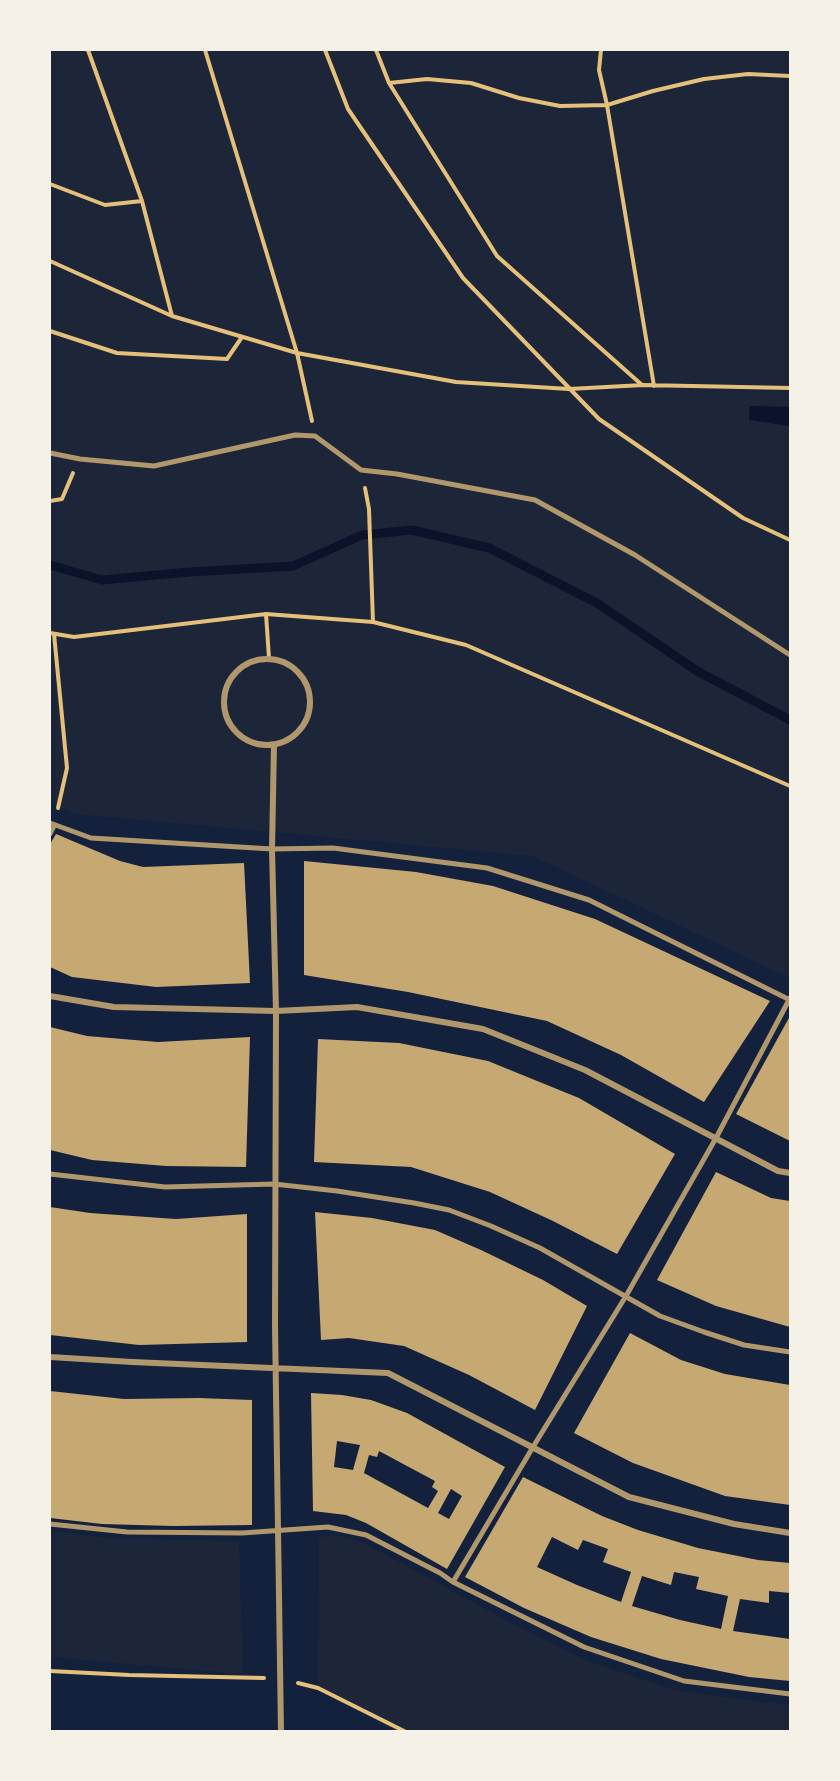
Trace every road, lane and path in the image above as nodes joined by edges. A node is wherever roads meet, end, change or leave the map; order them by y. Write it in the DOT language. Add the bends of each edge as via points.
graph roads {
  1 [pos="88,50"];
  2 [pos="205,50"];
  3 [pos="325,50"];
  4 [pos="376,50"];
  5 [pos="601,50"];
  6 [pos="790,76"];
  7 [pos="389,84"];
  8 [pos="607,105"];
  9 [pos="50,184"];
  10 [pos="142,201"];
  11 [pos="50,261"];
  12 [pos="172,316"];
  13 [pos="50,331"];
  14 [pos="242,337"];
  15 [pos="297,353"];
  16 [pos="643,385"];
  17 [pos="654,386"];
  18 [pos="790,388"];
  19 [pos="569,389"];
  20 [pos="315,436"];
  21 [pos="50,453"];
  22 [pos="80,459"];
  23 [pos="50,501"];
  24 [pos="369,509"];
  25 [pos="790,540"];
  26 [pos="266,614"];
  27 [pos="373,622"];
  28 [pos="52,634"];
  29 [pos="790,655"];
  30 [pos="269,658"];
  31 [pos="274,745"];
  32 [pos="790,786"];
  33 [pos="52,824"];
  34 [pos="50,834"];
  35 [pos="272,849"];
  36 [pos="50,996"];
  37 [pos="790,999"];
  38 [pos="276,1011"];
  39 [pos="716,1138"];
  40 [pos="790,1173"];
  41 [pos="50,1174"];
  42 [pos="274,1184"];
  43 [pos="626,1296"];
  44 [pos="790,1352"];
  45 [pos="50,1357"];
  46 [pos="275,1368"];
  47 [pos="533,1447"];
  48 [pos="50,1524"];
  49 [pos="279,1530"];
  50 [pos="790,1533"];
  51 [pos="453,1582"];
  52 [pos="50,1671"];
  53 [pos="280,1678"];
  54 [pos="790,1694"];
  55 [pos="280,1731"];
  56 [pos="406,1731"];
  1 -- 10 [label="path"];
  2 -- 15 [label="path"];
  3 -- 19 [label="path" via="348,109 463,278"];
  4 -- 7 [label="path"];
  5 -- 8 [label="path" via="599,70"];
  6 -- 8 [label="path" via="748,74 704,79"];
  7 -- 8 [label="path" via="427,79 471,83 560,106"];
  7 -- 16 [label="path" via="497,256"];
  8 -- 17 [label="path"];
  9 -- 10 [label="path" via="105,205"];
  10 -- 12 [label="path"];
  11 -- 12 [label="path"];
  12 -- 14 [label="path"];
  13 -- 14 [label="path" via="117,352 227,359"];
  14 -- 15 [label="path"];
  15 -- 19 [label="path" via="456,382"];
  15 -- 20 [label="path"];
  16 -- 17 [label="path"];
  16 -- 19 [label="path"];
  17 -- 18 [label="path"];
  19 -- 25 [label="path" via="599,419 704,492 743,518"];
  20 -- 22 [label="street" via="295,435 154,466"];
  20 -- 29 [label="street" via="361,470 535,500 635,555"];
  21 -- 22 [label="street"];
  22 -- 23 [label="path" via="62,499"];
  24 -- 27 [label="path"];
  26 -- 27 [label="path"];
  26 -- 28 [label="path" via="74,637"];
  26 -- 30 [label="path"];
  27 -- 32 [label="path" via="466,645"];
  28 -- 33 [label="path" via="67,768"];
  30 -- 31 [label="street" via="295,668 310,692 310,707 298,732"];
  30 -- 31 [label="street" via="254,659 241,666 228,682 223,704 226,718 245,740"];
  31 -- 35 [label="street"];
  33 -- 34 [label="street"];
  33 -- 35 [label="street" via="92,838"];
  35 -- 37 [label="street" via="333,848 487,868 589,900"];
  35 -- 38 [label="street"];
  36 -- 38 [label="street" via="114,1007"];
  37 -- 39 [label="street"];
  38 -- 39 [label="street" via="357,1007 483,1029 585,1070"];
  38 -- 42 [label="street"];
  39 -- 40 [label="street" via="778,1171"];
  39 -- 43 [label="street"];
  41 -- 42 [label="street" via="165,1187"];
  42 -- 43 [label="street" via="449,1210 540,1248"];
  42 -- 46 [label="street"];
  43 -- 44 [label="street" via="660,1316 704,1332 744,1345"];
  43 -- 47 [label="street"];
  45 -- 46 [label="street"];
  46 -- 47 [label="street" via="388,1373"];
  46 -- 49 [label="street"];
  47 -- 50 [label="street" via="629,1497 734,1524"];
  47 -- 51 [label="street"];
  48 -- 49 [label="street" via="127,1532"];
  49 -- 51 [label="street" via="328,1527 366,1535"];
  49 -- 53 [label="street"];
  51 -- 54 [label="street" via="584,1647 684,1681"];
  52 -- 53 [label="path"];
  53 -- 55 [label="street"];
  53 -- 56 [label="path" via="318,1688"];
}
